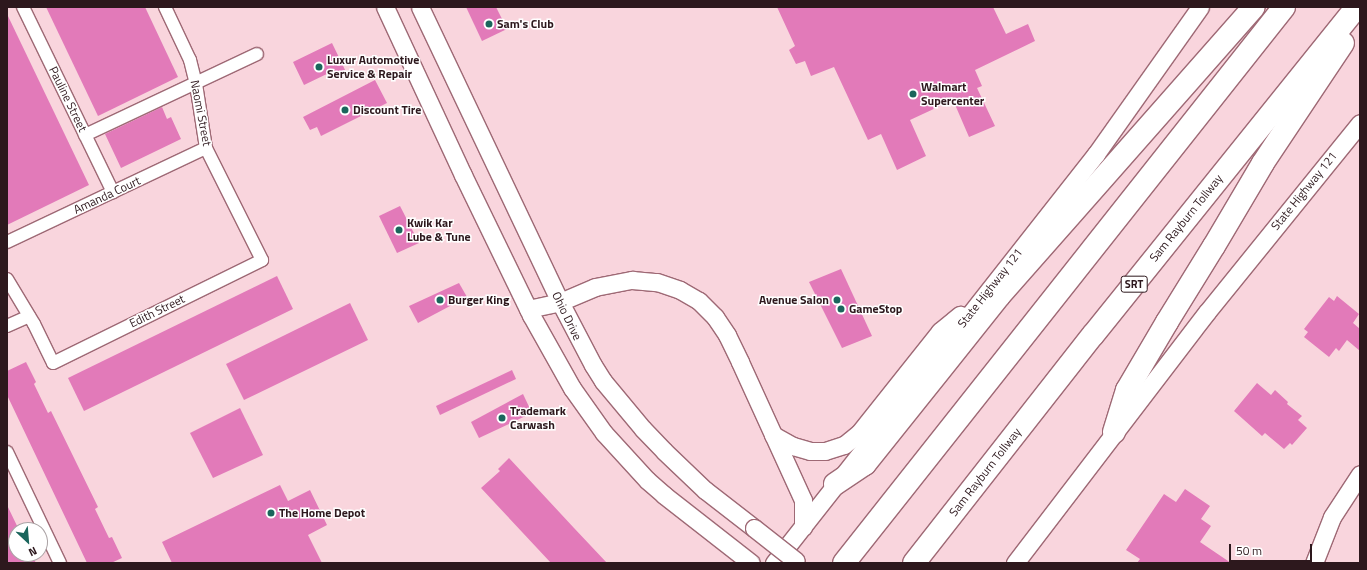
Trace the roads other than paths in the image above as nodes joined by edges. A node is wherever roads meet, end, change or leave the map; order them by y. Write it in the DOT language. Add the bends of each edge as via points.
graph roads {
  1 [pos="23,7"];
  2 [pos="165,7"];
  3 [pos="385,7"];
  4 [pos="420,7"];
  5 [pos="1200,7"];
  6 [pos="1254,7"];
  7 [pos="1284,7"];
  8 [pos="1357,7"];
  9 [pos="1360,15"];
  10 [pos="258,54"];
  11 [pos="196,84"];
  12 [pos="1360,123"];
  13 [pos="85,135"];
  14 [pos="206,148"];
  15 [pos="113,192"];
  16 [pos="7,242"];
  17 [pos="262,260"];
  18 [pos="7,280"];
  19 [pos="984,296"];
  20 [pos="560,302"];
  21 [pos="531,315"];
  22 [pos="29,316"];
  23 [pos="7,326"];
  24 [pos="1114,432"];
  25 [pos="773,435"];
  26 [pos="7,452"];
  27 [pos="1360,474"];
  28 [pos="835,484"];
  29 [pos="803,527"];
  30 [pos="60,563"];
  31 [pos="752,563"];
  32 [pos="774,563"];
  33 [pos="799,563"];
  34 [pos="844,563"];
  35 [pos="914,563"];
  36 [pos="1015,563"];
  37 [pos="1314,563"];
  1 -- 13 [label="street, Pauline Street"];
  2 -- 11 [label="street, Naomi Street" via="190,60"];
  3 -- 21 [label="main road"];
  4 -- 20 [label="main road, Ohio Drive"];
  5 -- 19 [label="main road, State Highway 121" via="1096,154"];
  6 -- 28 [label="highway" via="999,296 865,464"];
  7 -- 34 [label="highway"];
  8 -- 35 [label="highway, Sam Rayburn Tollway / SRT" via="1093,335"];
  9 -- 24 [label="highway" via="1262,163 1167,322 1127,390"];
  10 -- 11 [label="street"];
  11 -- 13 [label="street"];
  11 -- 14 [label="street, Naomi Street"];
  12 -- 24 [label="main road, State Highway 121" via="1206,312"];
  13 -- 15 [label="street, Pauline Street"];
  14 -- 15 [label="street, Amanda Court"];
  14 -- 17 [label="street, Naomi Street"];
  15 -- 16 [label="street, Amanda Court"];
  17 -- 22 [label="street, Edith Street" via="53,362"];
  18 -- 22 [label="street"];
  19 -- 25 [label="main road" via="940,331 859,433 844,445 825,451 810,451 793,446"];
  19 -- 28 [label="main road, State Highway 121"];
  20 -- 21 [label="main road"];
  20 -- 25 [label="main road" via="594,287 632,280 656,282 680,290 699,301 715,317 727,335"];
  20 -- 33 [label="main road, Ohio Drive, bridge" via="603,380 643,429 700,485"];
  21 -- 31 [label="main road" via="580,400 620,452 664,495"];
  22 -- 23 [label="street"];
  24 -- 36 [label="main road, State Highway 121"];
  25 -- 29 [label="main road" via="803,500"];
  26 -- 30 [label="street"];
  27 -- 37 [label="main road" via="1332,517"];
  28 -- 29 [label="main road, State Highway 121"];
  29 -- 32 [label="main road, State Highway 121"];
}
